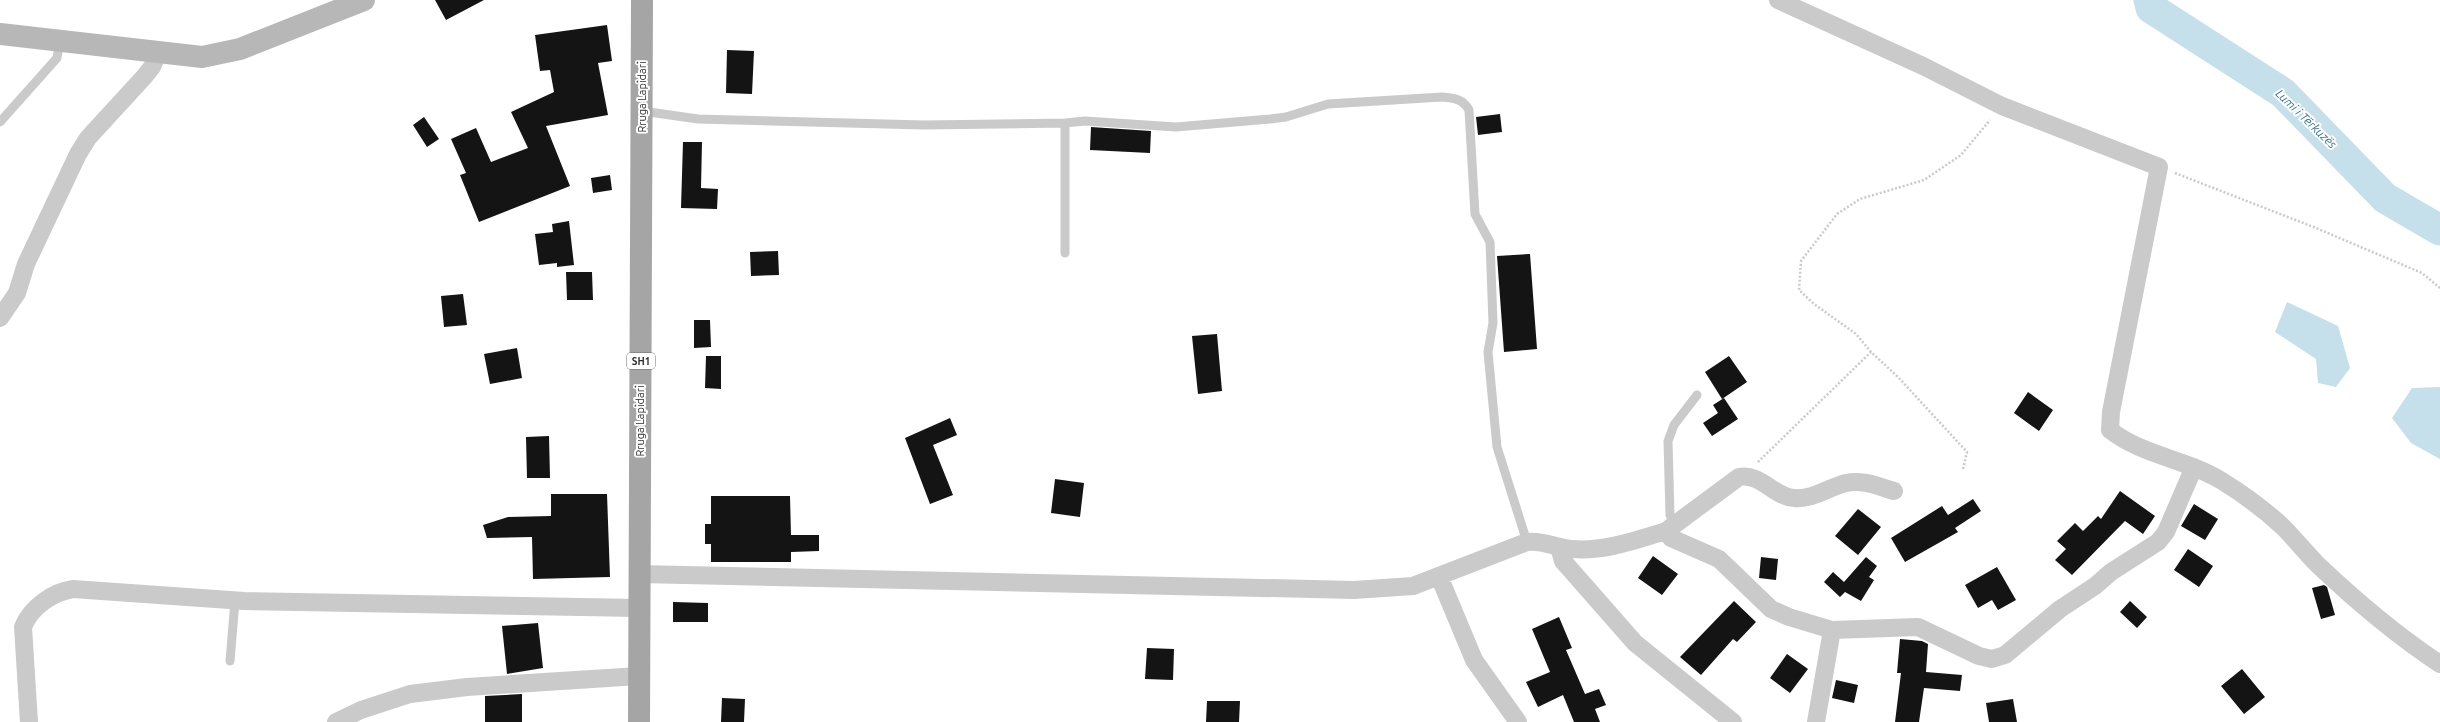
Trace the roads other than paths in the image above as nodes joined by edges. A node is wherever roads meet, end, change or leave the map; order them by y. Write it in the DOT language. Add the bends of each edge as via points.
graph roads {
  1 [pos="364,0"];
  2 [pos="642,0"];
  3 [pos="1778,0"];
  4 [pos="0,34"];
  5 [pos="60,41"];
  6 [pos="158,53"];
  7 [pos="642,111"];
  8 [pos="0,122"];
  9 [pos="1066,123"];
  10 [pos="1065,253"];
  11 [pos="0,318"];
  12 [pos="1697,396"];
  13 [pos="2194,467"];
  14 [pos="1894,491"];
  15 [pos="1670,528"];
  16 [pos="1527,542"];
  17 [pos="1559,547"];
  18 [pos="640,574"];
  19 [pos="1440,576"];
  20 [pos="235,601"];
  21 [pos="639,608"];
  22 [pos="1832,630"];
  23 [pos="230,662"];
  24 [pos="2440,664"];
  25 [pos="639,676"];
  26 [pos="29,722"];
  27 [pos="336,722"];
  28 [pos="639,722"];
  29 [pos="1518,722"];
  30 [pos="1733,722"];
  31 [pos="1816,722"];
  1 -- 6 [label="street" via="240,49 217,55"];
  2 -- 7 [label="main road, Rruga Lapidari / SH1"];
  3 -- 13 [label="street" via="1923,66 2002,106 2159,167 2110,412 2110,430 2125,442"];
  4 -- 5 [label="street"];
  5 -- 6 [label="street"];
  5 -- 8 [label="lane" via="58,58"];
  6 -- 11 [label="street" via="152,67 88,138 78,154 26,264 17,293"];
  7 -- 9 [label="lane" via="698,119 924,125"];
  7 -- 18 [label="main road, Rruga Lapidari / SH1"];
  9 -- 10 [label="lane"];
  9 -- 16 [label="lane" via="1085,121 1176,127 1270,120 1328,104 1442,97 1465,103 1469,110 1475,214 1490,242 1493,323 1488,352 1497,447"];
  12 -- 15 [label="lane" via="1674,425 1668,441"];
  13 -- 22 [label="street" via="2166,532 2158,542 2060,609 2005,655 1992,659 1979,656 1918,627"];
  13 -- 24 [label="street" via="2222,481 2282,526 2318,564 2373,614 2408,643"];
  14 -- 15 [label="street" via="1862,482 1847,482 1805,498 1793,498 1747,475 1739,477"];
  15 -- 17 [label="street" via="1627,543 1591,549"];
  15 -- 22 [label="street" via="1678,541 1719,559 1771,609"];
  16 -- 17 [label="street" via="1537,541"];
  16 -- 19 [label="street"];
  17 -- 30 [label="street" via="1563,561 1635,643"];
  18 -- 19 [label="street" via="1354,590 1413,586"];
  18 -- 21 [label="main road, Rruga Lapidari / SH1"];
  19 -- 29 [label="street" via="1474,660"];
  20 -- 21 [label="street"];
  20 -- 23 [label="lane"];
  20 -- 26 [label="street" via="61,591 48,599 27,619 23,627"];
  21 -- 25 [label="main road, Rruga Lapidari / SH1"];
  22 -- 31 [label="street"];
  25 -- 27 [label="street" via="467,687 410,694 361,710"];
  25 -- 28 [label="main road, Rruga Lapidari / SH1"];
}
